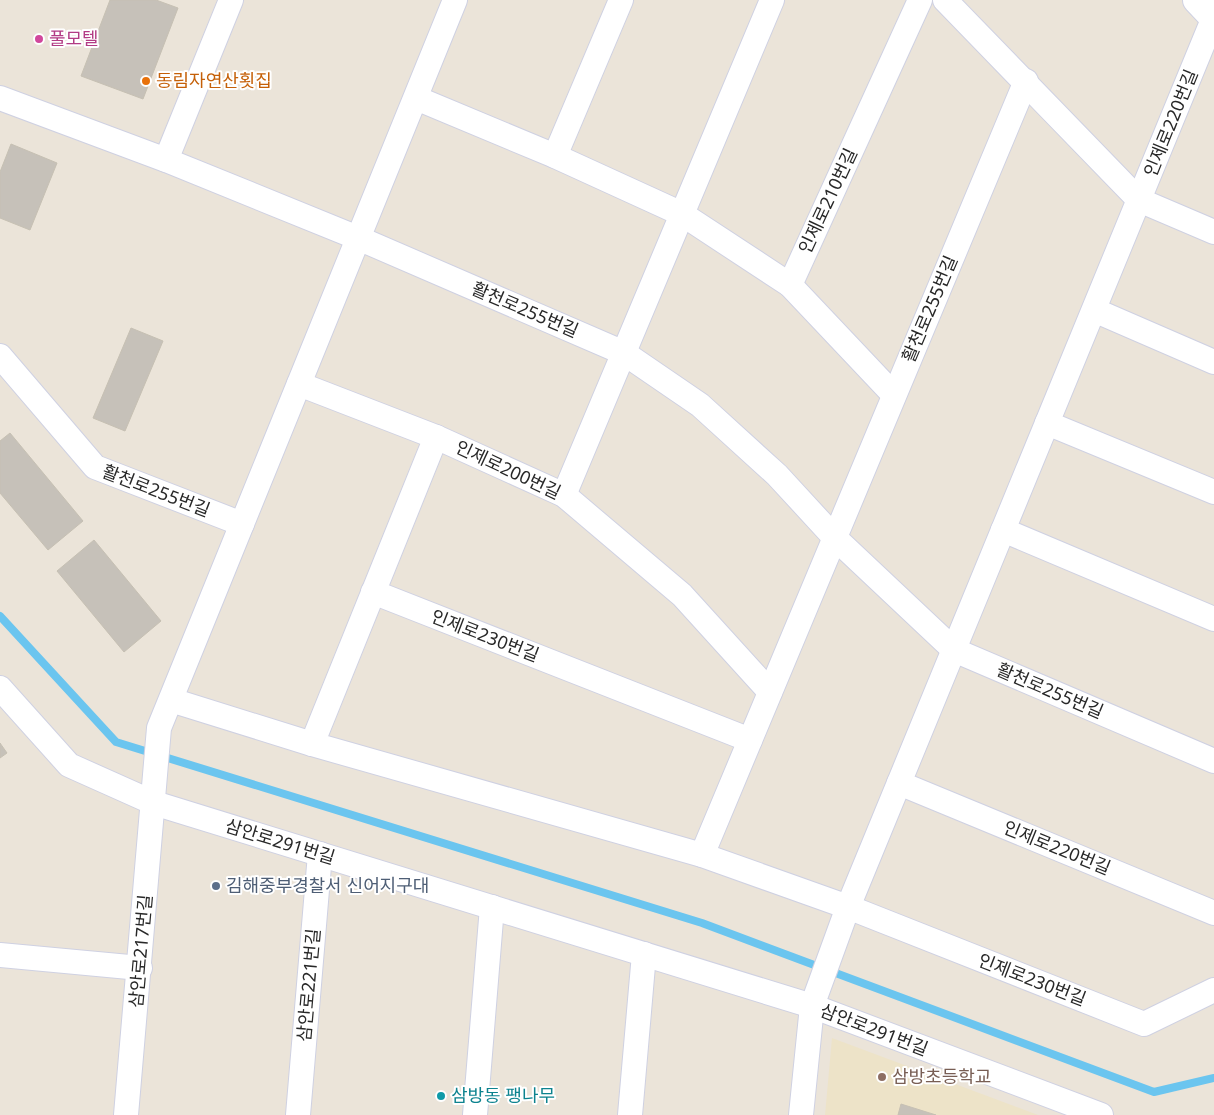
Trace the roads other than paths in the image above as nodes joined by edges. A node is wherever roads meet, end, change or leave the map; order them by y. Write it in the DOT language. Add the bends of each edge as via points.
graph roads {
  1 [pos="231,0"];
  2 [pos="456,0"];
  3 [pos="621,0"];
  4 [pos="772,0"];
  5 [pos="920,0"];
  6 [pos="945,0"];
  7 [pos="1197,0"];
  8 [pos="1214,18"];
  9 [pos="1026,81"];
  10 [pos="0,98"];
  11 [pos="416,98"];
  12 [pos="555,156"];
  13 [pos="166,160"];
  14 [pos="1139,200"];
  15 [pos="682,214"];
  16 [pos="1214,232"];
  17 [pos="358,238"];
  18 [pos="790,284"];
  19 [pos="1094,310"];
  20 [pos="624,353"];
  21 [pos="0,356"];
  22 [pos="1214,362"];
  23 [pos="299,384"];
  24 [pos="894,395"];
  25 [pos="1047,423"];
  26 [pos="436,436"];
  27 [pos="1214,492"];
  28 [pos="564,495"];
  29 [pos="242,524"];
  30 [pos="1004,530"];
  31 [pos="834,538"];
  32 [pos="373,592"];
  33 [pos="1214,619"];
  34 [pos="954,650"];
  35 [pos="0,688"];
  36 [pos="770,692"];
  37 [pos="171,700"];
  38 [pos="750,740"];
  39 [pos="312,744"];
  40 [pos="1214,761"];
  41 [pos="899,783"];
  42 [pos="155,795"];
  43 [pos="320,854"];
  44 [pos="702,855"];
  45 [pos="492,907"];
  46 [pos="1214,913"];
  47 [pos="844,916"];
  48 [pos="644,954"];
  49 [pos="0,955"];
  50 [pos="140,968"];
  51 [pos="1214,990"];
  52 [pos="814,997"];
  53 [pos="126,1115"];
  54 [pos="298,1115"];
  55 [pos="475,1115"];
  56 [pos="630,1115"];
  57 [pos="801,1115"];
  58 [pos="1101,1115"];
  1 -- 13 [label="street"];
  2 -- 11 [label="street"];
  3 -- 12 [label="street"];
  4 -- 15 [label="street"];
  5 -- 18 [label="street, 인제로210번길"];
  6 -- 9 [label="street"];
  7 -- 8 [label="main road"];
  8 -- 14 [label="street, 인제로220번길"];
  9 -- 14 [label="street"];
  9 -- 24 [label="street, 활천로255번길"];
  10 -- 13 [label="street, 활천로255번길"];
  11 -- 12 [label="street"];
  11 -- 17 [label="street"];
  12 -- 15 [label="street"];
  13 -- 17 [label="street, 활천로255번길"];
  14 -- 16 [label="street"];
  14 -- 19 [label="street, 인제로220번길"];
  15 -- 18 [label="street"];
  15 -- 20 [label="street"];
  17 -- 20 [label="street, 활천로255번길"];
  17 -- 23 [label="street"];
  18 -- 24 [label="street"];
  19 -- 22 [label="street"];
  19 -- 25 [label="street, 인제로220번길"];
  20 -- 28 [label="street"];
  20 -- 31 [label="street, 활천로255번길" via="700,405 777,475"];
  21 -- 29 [label="street, 활천로255번길" via="95,467"];
  23 -- 26 [label="street, 인제로200번길"];
  23 -- 29 [label="street"];
  24 -- 31 [label="street, 활천로255번길"];
  25 -- 27 [label="street"];
  25 -- 30 [label="street, 인제로220번길"];
  26 -- 28 [label="street, 인제로200번길"];
  26 -- 32 [label="street"];
  28 -- 36 [label="street, 인제로200번길" via="682,595"];
  29 -- 37 [label="street"];
  30 -- 33 [label="street"];
  30 -- 34 [label="street, 인제로220번길"];
  31 -- 34 [label="street, 활천로255번길"];
  31 -- 36 [label="street, 활천로255번길"];
  32 -- 38 [label="street, 인제로230번길"];
  32 -- 39 [label="street"];
  34 -- 40 [label="street, 활천로255번길"];
  34 -- 41 [label="street, 인제로220번길"];
  35 -- 42 [label="street" via="69,765"];
  36 -- 38 [label="street, 활천로255번길"];
  37 -- 39 [label="street, 인제로230번길"];
  37 -- 42 [label="street, 삼안로217번길" via="160,728"];
  38 -- 44 [label="street, 활천로255번길"];
  39 -- 44 [label="street, 인제로230번길"];
  41 -- 46 [label="street, 인제로220번길"];
  41 -- 47 [label="street, 인제로220번길"];
  42 -- 43 [label="street, 삼안로291번길"];
  42 -- 50 [label="street, 삼안로217번길"];
  43 -- 45 [label="street, 삼안로291번길"];
  43 -- 54 [label="street, 삼안로221번길"];
  44 -- 47 [label="street, 인제로230번길"];
  45 -- 48 [label="street, 삼안로291번길"];
  45 -- 55 [label="street"];
  47 -- 51 [label="street, 인제로230번길" via="1144,1024"];
  47 -- 52 [label="street, 인제로220번길"];
  48 -- 52 [label="street, 삼안로291번길"];
  48 -- 56 [label="street"];
  49 -- 50 [label="street"];
  50 -- 53 [label="street, 삼안로217번길"];
  52 -- 57 [label="street, 인제로220번길"];
  52 -- 58 [label="street, 삼안로291번길"];
}
